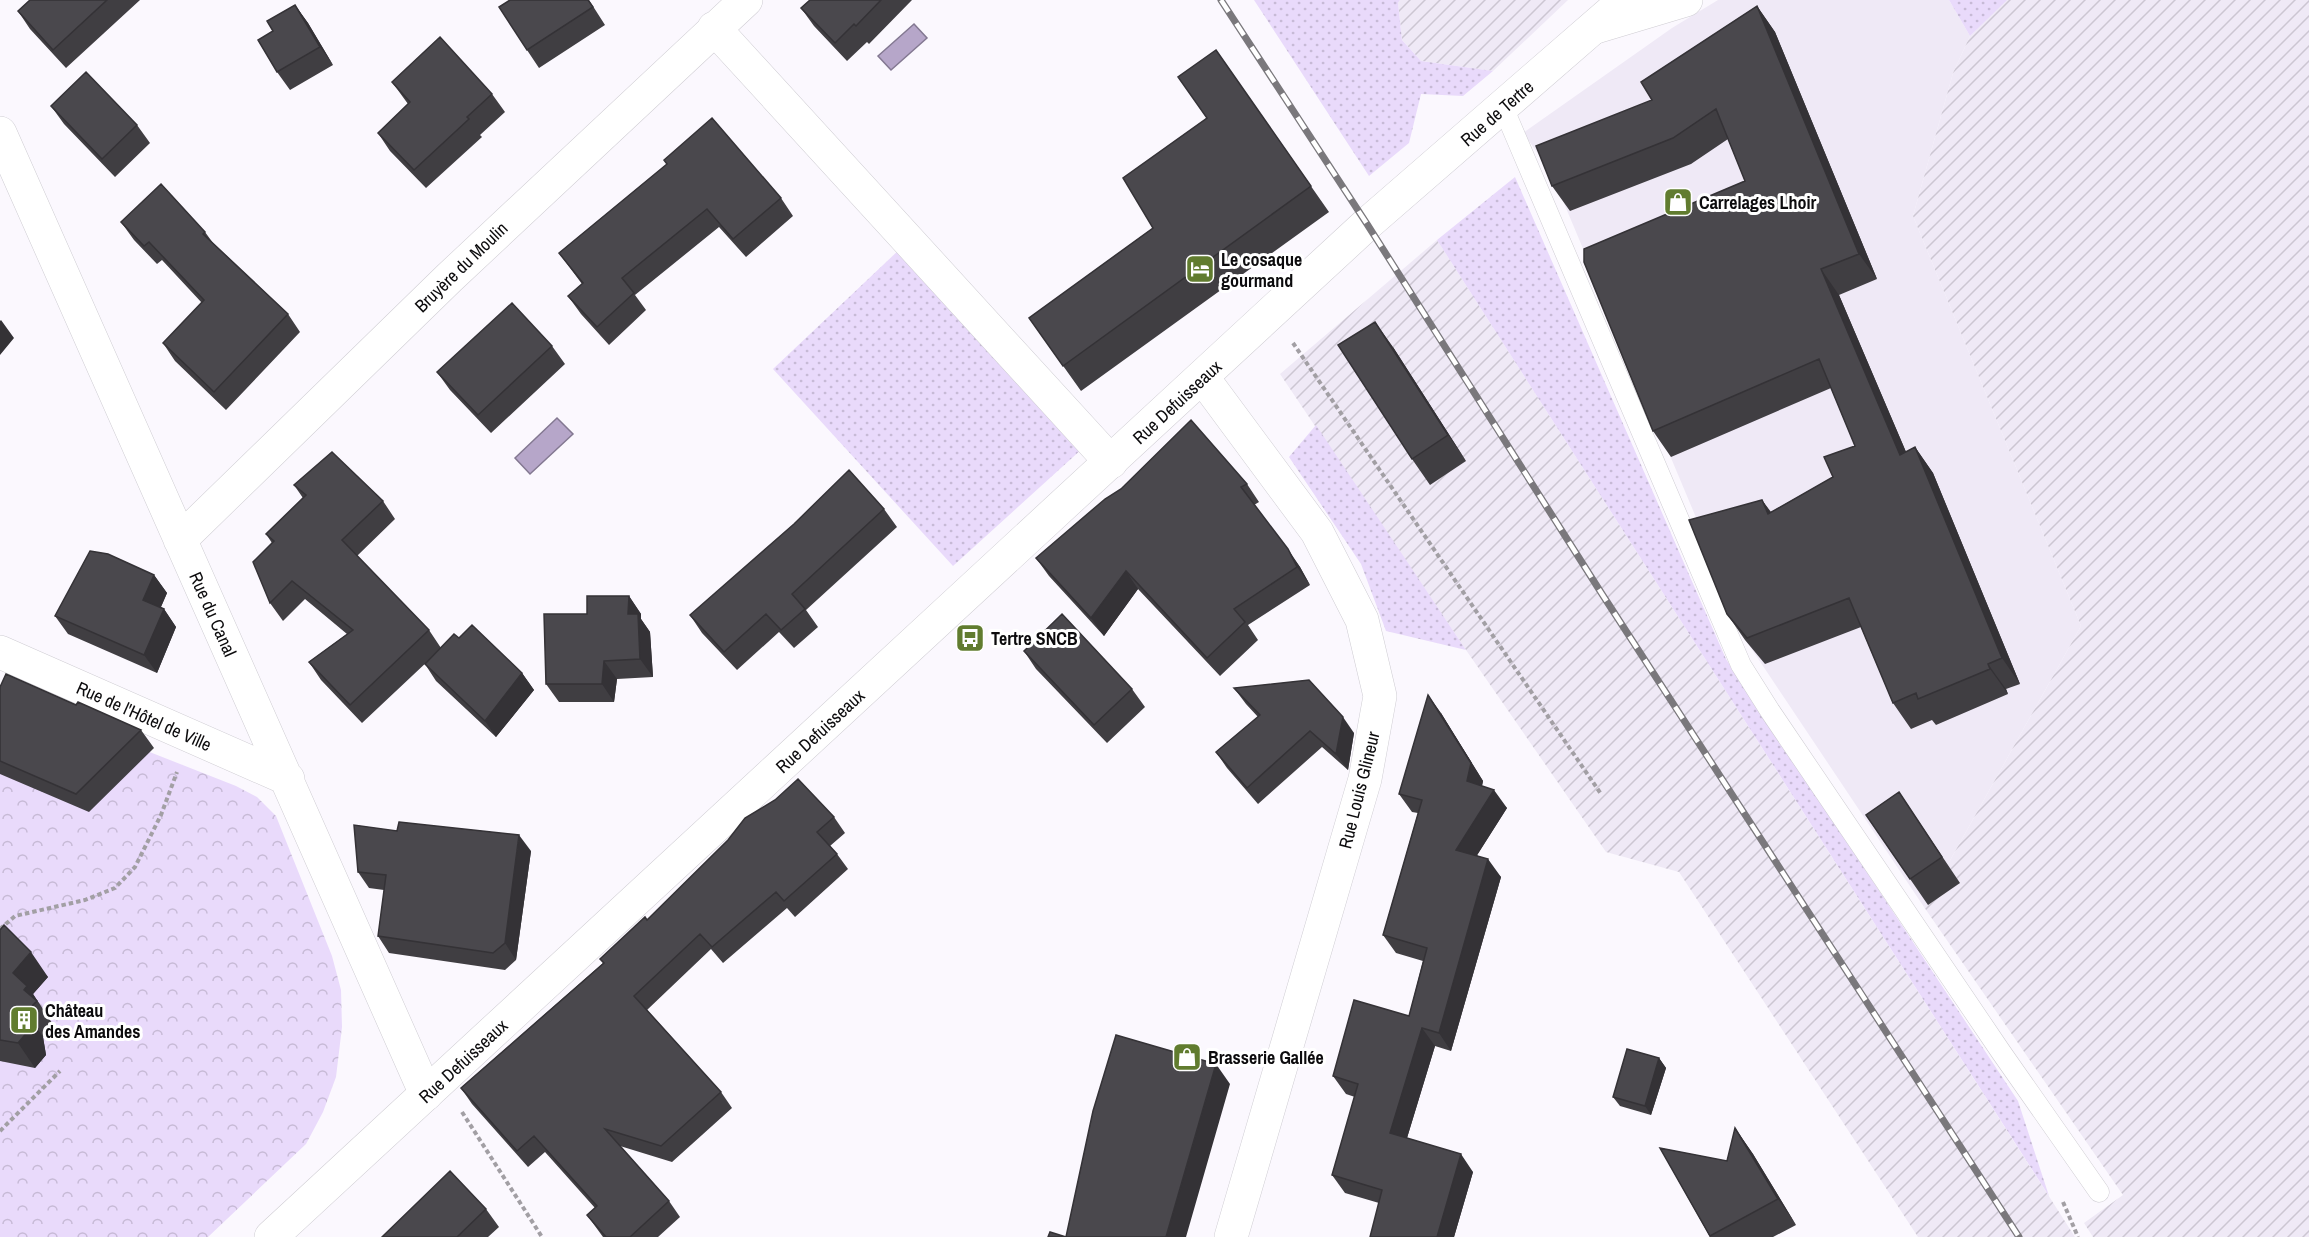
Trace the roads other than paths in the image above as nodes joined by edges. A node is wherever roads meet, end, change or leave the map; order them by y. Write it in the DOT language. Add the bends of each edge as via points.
graph roads {
  1 [pos="746,0"];
  2 [pos="1625,0"];
  3 [pos="1686,0"];
  4 [pos="1596,27"];
  5 [pos="714,28"];
  6 [pos="1503,107"];
  7 [pos="0,133"];
  8 [pos="1367,224"];
  9 [pos="1203,378"];
  10 [pos="1111,462"];
  11 [pos="180,540"];
  12 [pos="0,652"];
  13 [pos="288,779"];
  14 [pos="426,1094"];
  15 [pos="2099,1192"];
  16 [pos="271,1237"];
  17 [pos="1231,1237"];
  1 -- 5 [label="street, Bruyère du Moulin"];
  2 -- 4 [label="street, Rue de Tertre"];
  3 -- 4 [label="street"];
  4 -- 6 [label="street, Rue de Tertre"];
  5 -- 10 [label="street"];
  5 -- 11 [label="street, Bruyère du Moulin"];
  6 -- 8 [label="street, Rue de Tertre"];
  6 -- 15 [label="lane" via="1741,665"];
  7 -- 11 [label="street, Rue du Canal"];
  8 -- 9 [label="street, Rue Defuisseaux"];
  9 -- 10 [label="street, Rue Defuisseaux"];
  9 -- 17 [label="street, Rue Louis Glineur" via="1317,532 1362,620 1380,696 1365,779"];
  10 -- 14 [label="street, Rue Defuisseaux"];
  11 -- 13 [label="street, Rue du Canal"];
  12 -- 13 [label="street, Rue de l'Hôtel de Ville"];
  13 -- 14 [label="street, Rue du Canal"];
  14 -- 16 [label="street, Rue Defuisseaux"];
}
